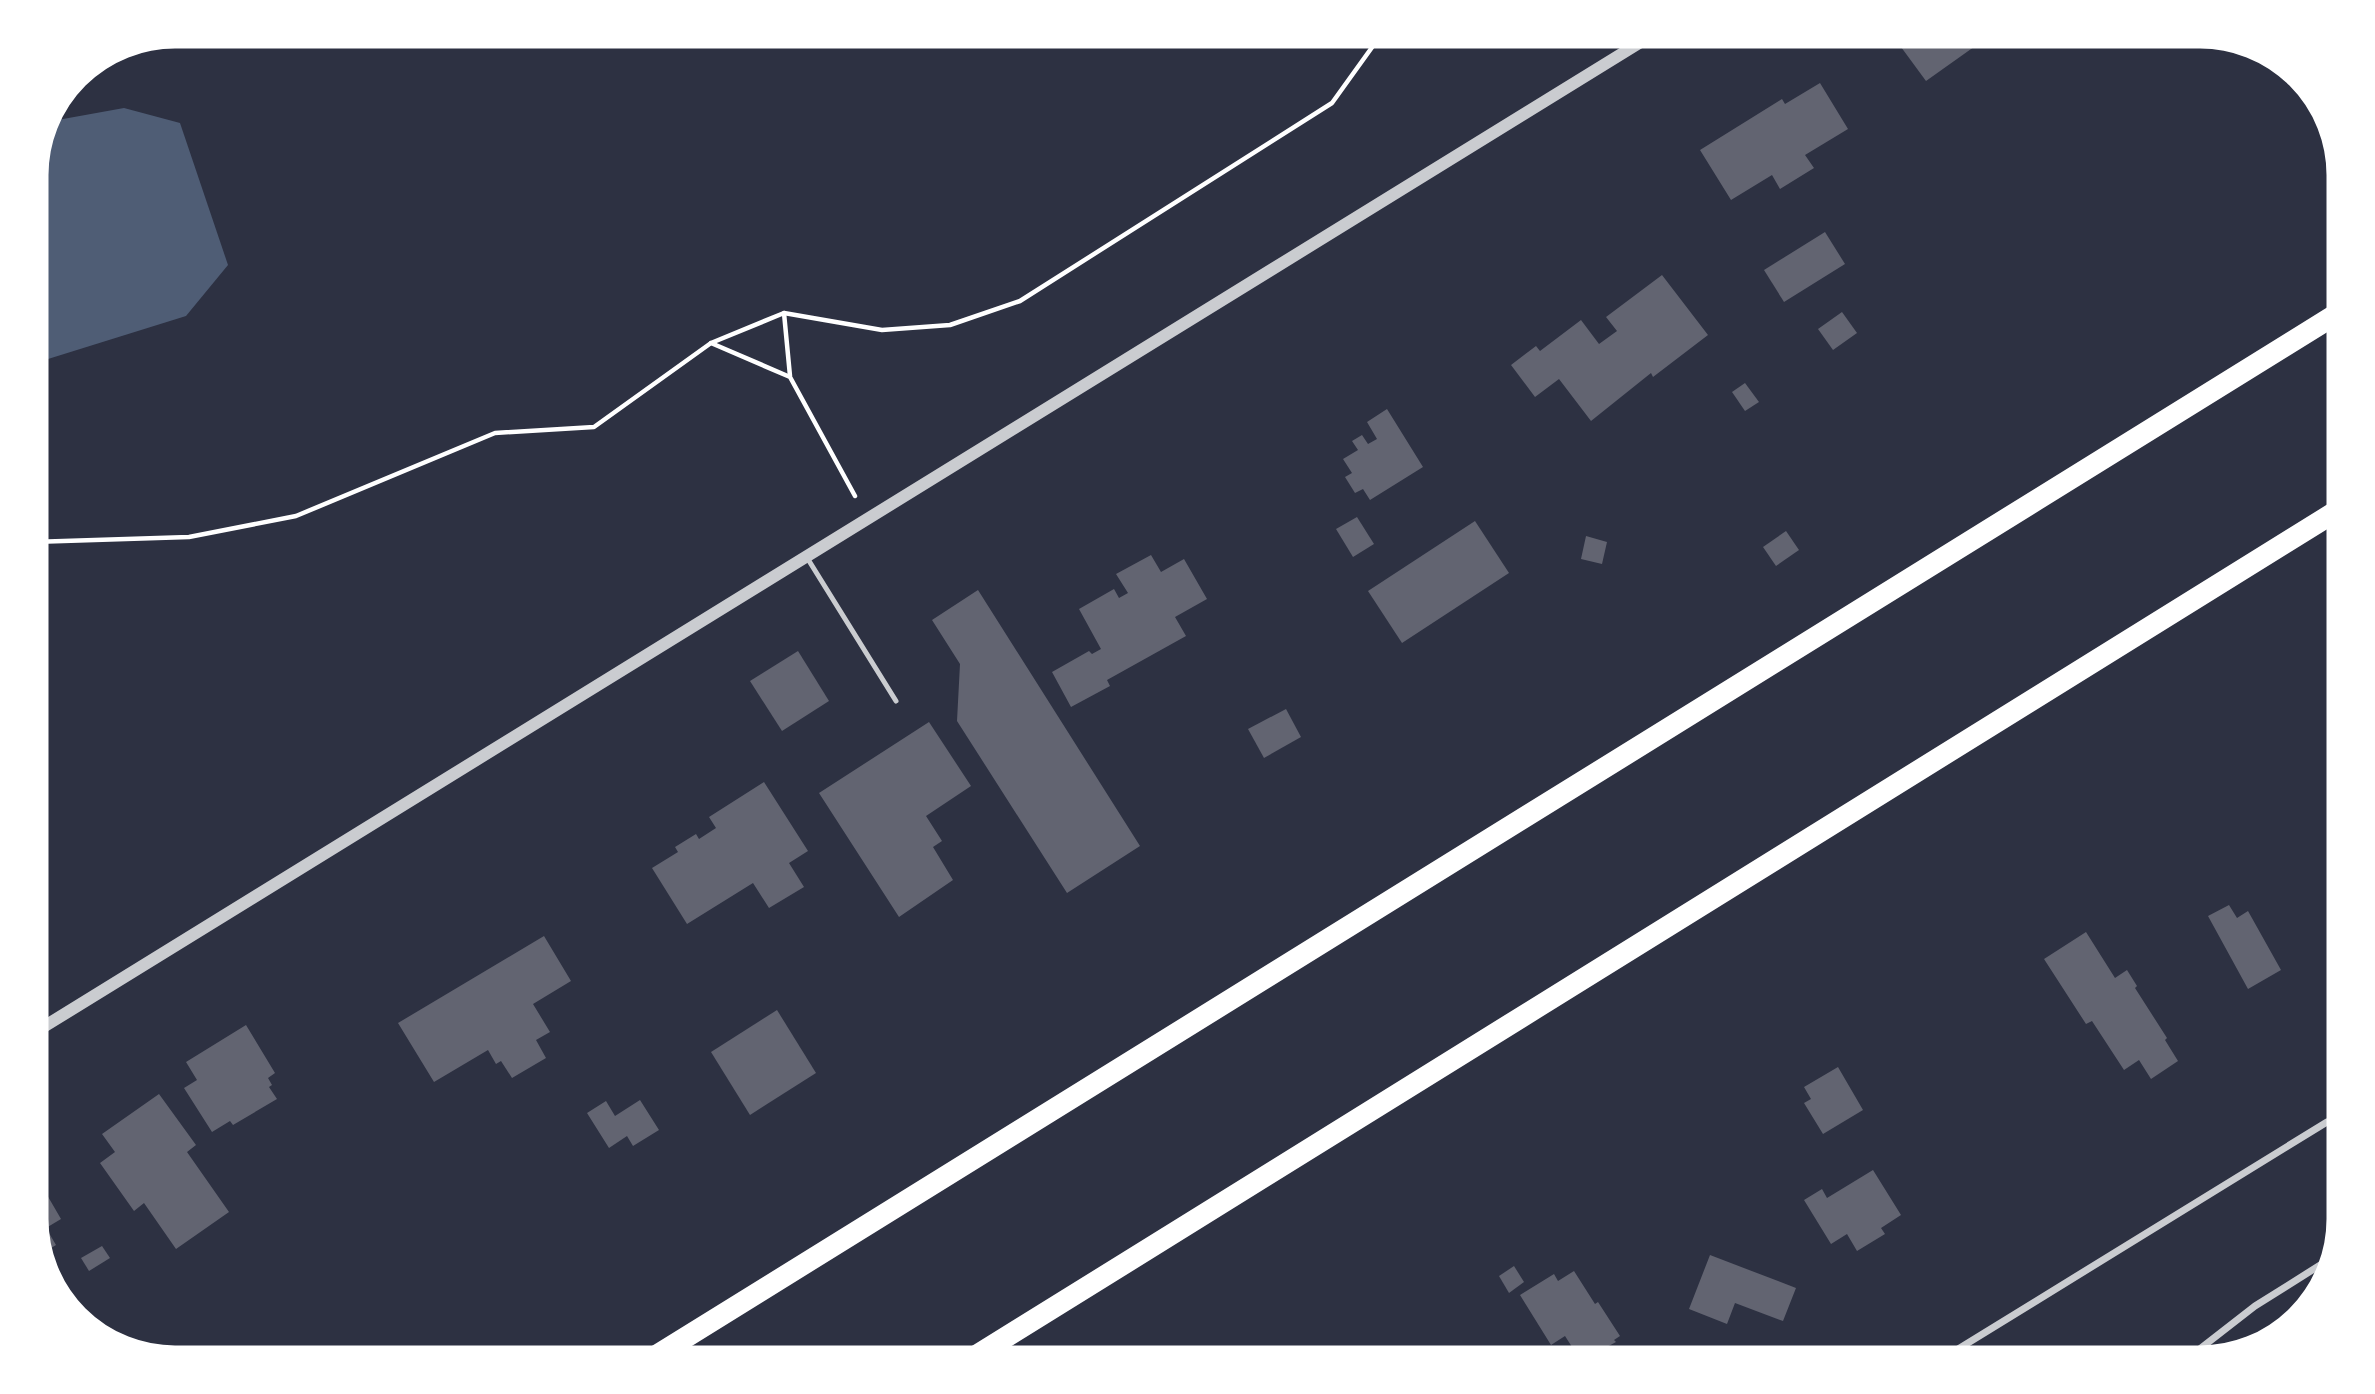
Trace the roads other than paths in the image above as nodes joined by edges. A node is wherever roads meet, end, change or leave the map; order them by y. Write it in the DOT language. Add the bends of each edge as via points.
graph roads {
  1 [pos="1638,44"];
  2 [pos="2331,317"];
  3 [pos="2331,514"];
  4 [pos="806,556"];
  5 [pos="896,702"];
  6 [pos="44,1027"];
  7 [pos="2327,1122"];
  8 [pos="2323,1263"];
  9 [pos="667,1350"];
  10 [pos="987,1350"];
  11 [pos="1958,1350"];
  12 [pos="2199,1350"];
  1 -- 4 [label="street"];
  2 -- 9 [label="highway"];
  3 -- 10 [label="highway"];
  4 -- 5 [label="lane"];
  4 -- 6 [label="street"];
  7 -- 11 [label="street"];
  8 -- 12 [label="street" via="2255,1306"];
}
